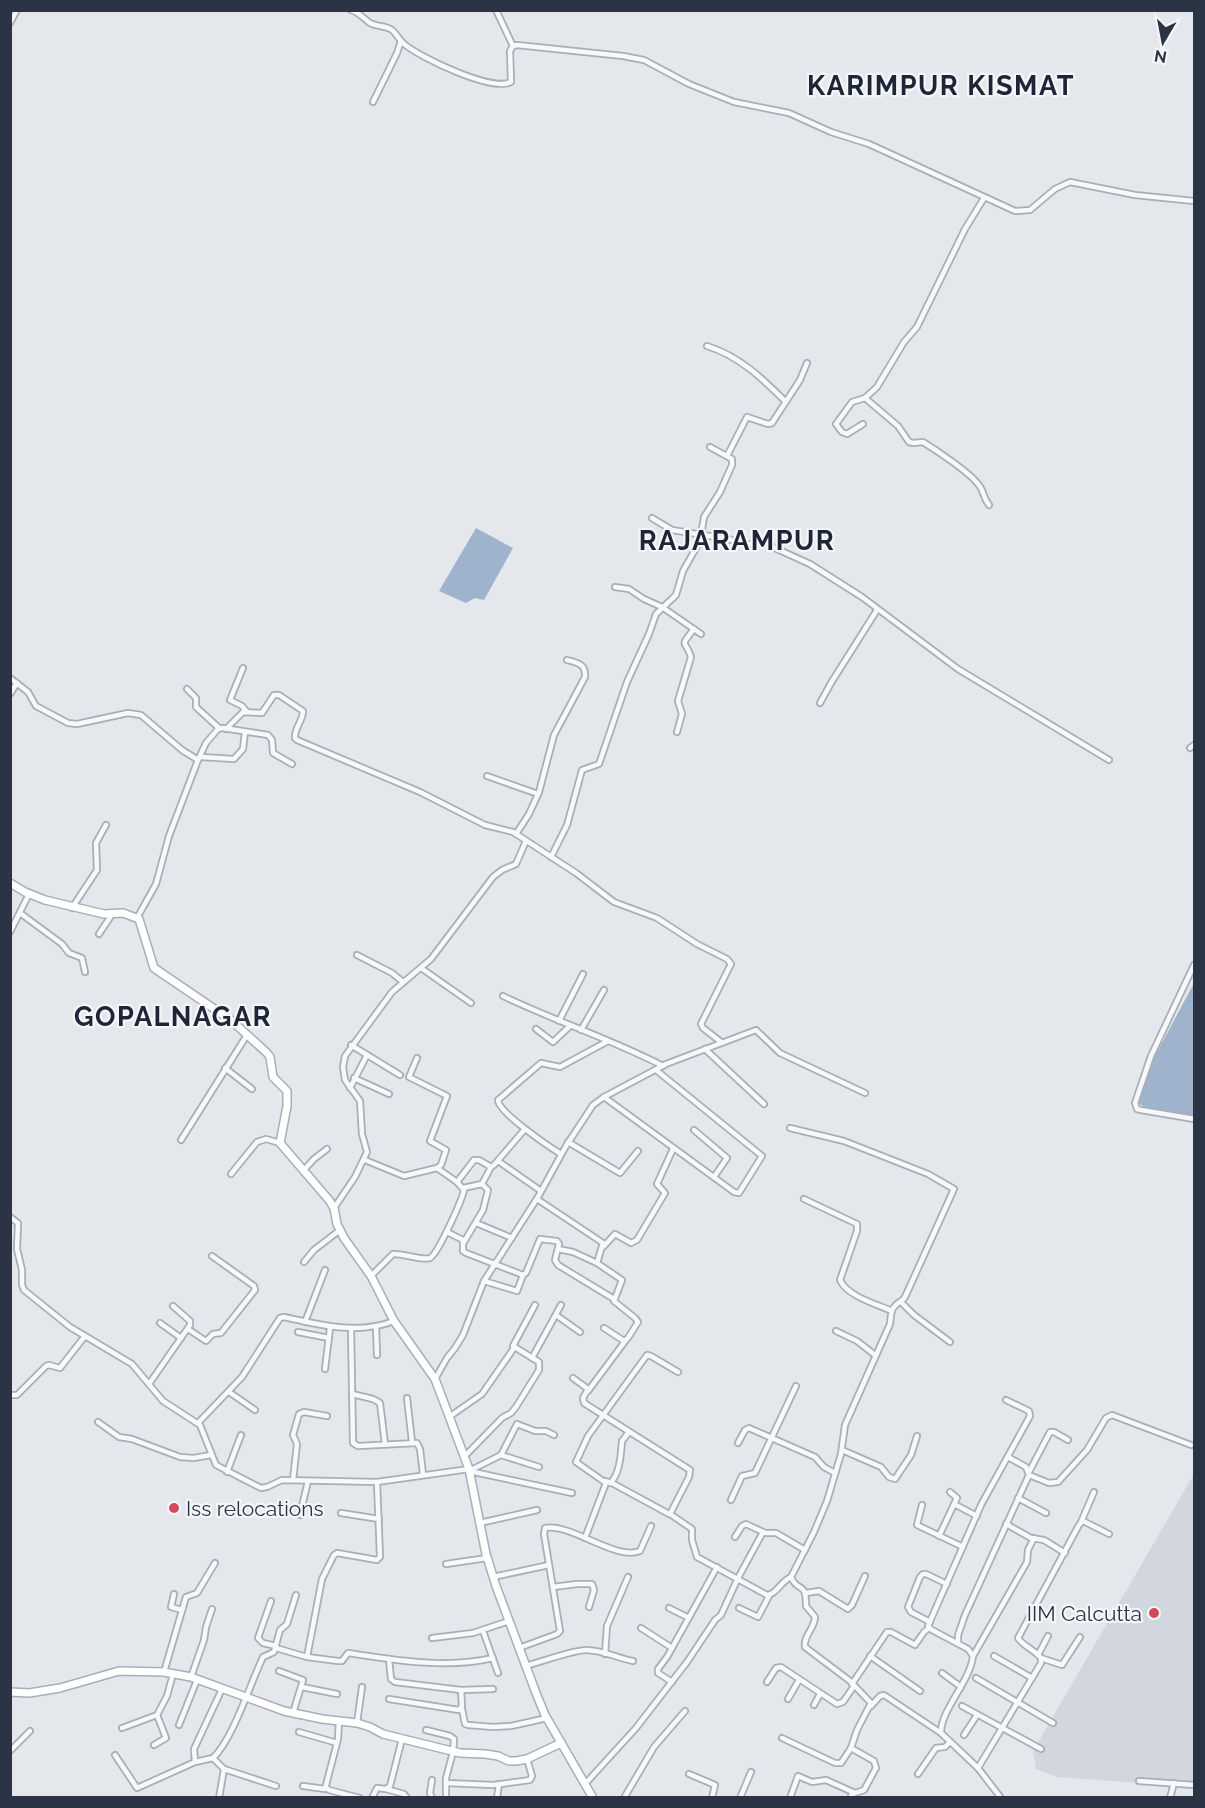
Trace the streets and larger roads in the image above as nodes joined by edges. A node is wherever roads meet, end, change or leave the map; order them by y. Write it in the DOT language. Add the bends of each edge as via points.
graph roads {
  1 [pos="17,10"];
  2 [pos="496,10"];
  3 [pos="354,11"];
  4 [pos="10,23"];
  5 [pos="401,40"];
  6 [pos="513,46"];
  7 [pos="373,102"];
  8 [pos="984,198"];
  9 [pos="1194,201"];
  10 [pos="707,346"];
  11 [pos="807,363"];
  12 [pos="865,398"];
  13 [pos="785,401"];
  14 [pos="863,424"];
  15 [pos="710,447"];
  16 [pos="727,456"];
  17 [pos="989,505"];
  18 [pos="652,518"];
  19 [pos="702,535"];
  20 [pos="615,587"];
  21 [pos="662,608"];
  22 [pos="877,610"];
  23 [pos="694,629"];
  24 [pos="701,634"];
  25 [pos="567,660"];
  26 [pos="243,668"];
  27 [pos="10,678"];
  28 [pos="17,683"];
  29 [pos="187,689"];
  30 [pos="10,694"];
  31 [pos="820,703"];
  32 [pos="246,711"];
  33 [pos="219,728"];
  34 [pos="226,729"];
  35 [pos="245,732"];
  36 [pos="677,732"];
  37 [pos="200,759"];
  38 [pos="1109,760"];
  39 [pos="292,764"];
  40 [pos="488,776"];
  41 [pos="538,794"];
  42 [pos="106,825"];
  43 [pos="516,834"];
  44 [pos="524,845"];
  45 [pos="551,857"];
  46 [pos="10,883"];
  47 [pos="29,894"];
  48 [pos="72,908"];
  49 [pos="20,913"];
  50 [pos="113,914"];
  51 [pos="137,918"];
  52 [pos="10,932"];
  53 [pos="99,934"];
  54 [pos="357,955"];
  55 [pos="1194,965"];
  56 [pos="421,968"];
  57 [pos="85,972"];
  58 [pos="583,974"];
  59 [pos="400,979"];
  60 [pos="604,990"];
  61 [pos="503,996"];
  62 [pos="471,1003"];
  63 [pos="559,1022"];
  64 [pos="570,1026"];
  65 [pos="536,1029"];
  66 [pos="581,1030"];
  67 [pos="247,1035"];
  68 [pos="608,1041"];
  69 [pos="721,1042"];
  70 [pos="351,1045"];
  71 [pos="705,1049"];
  72 [pos="367,1055"];
  73 [pos="417,1058"];
  74 [pos="663,1066"];
  75 [pos="225,1068"];
  76 [pos="656,1070"];
  77 [pos="400,1075"];
  78 [pos="354,1078"];
  79 [pos="350,1088"];
  80 [pos="252,1089"];
  81 [pos="865,1093"];
  82 [pos="389,1094"];
  83 [pos="604,1097"];
  84 [pos="764,1104"];
  85 [pos="1194,1119"];
  86 [pos="790,1128"];
  87 [pos="525,1129"];
  88 [pos="694,1130"];
  89 [pos="181,1140"];
  90 [pos="568,1142"];
  91 [pos="280,1143"];
  92 [pos="327,1149"];
  93 [pos="673,1149"];
  94 [pos="638,1152"];
  95 [pos="561,1155"];
  96 [pos="365,1160"];
  97 [pos="498,1161"];
  98 [pos="491,1167"];
  99 [pos="437,1168"];
  100 [pos="303,1171"];
  101 [pos="231,1174"];
  102 [pos="714,1177"];
  103 [pos="457,1182"];
  104 [pos="482,1184"];
  105 [pos="463,1188"];
  106 [pos="542,1191"];
  107 [pos="537,1199"];
  108 [pos="804,1199"];
  109 [pos="334,1208"];
  110 [pos="10,1217"];
  111 [pos="476,1223"];
  112 [pos="340,1230"];
  113 [pos="447,1232"];
  114 [pos="512,1238"];
  115 [pos="464,1242"];
  116 [pos="603,1246"];
  117 [pos="558,1249"];
  118 [pos="212,1256"];
  119 [pos="304,1262"];
  120 [pos="597,1263"];
  121 [pos="494,1265"];
  122 [pos="325,1270"];
  123 [pos="523,1275"];
  124 [pos="371,1276"];
  125 [pos="484,1281"];
  126 [pos="614,1299"];
  127 [pos="901,1302"];
  128 [pos="535,1305"];
  129 [pos="561,1305"];
  130 [pos="173,1306"];
  131 [pos="892,1311"];
  132 [pos="556,1315"];
  133 [pos="394,1321"];
  134 [pos="305,1322"];
  135 [pos="160,1323"];
  136 [pos="376,1326"];
  137 [pos="330,1328"];
  138 [pos="351,1328"];
  139 [pos="604,1328"];
  140 [pos="188,1329"];
  141 [pos="836,1331"];
  142 [pos="298,1332"];
  143 [pos="580,1332"];
  144 [pos="85,1336"];
  145 [pos="181,1338"];
  146 [pos="329,1338"];
  147 [pos="626,1340"];
  148 [pos="950,1342"];
  149 [pos="514,1348"];
  150 [pos="377,1355"];
  151 [pos="875,1355"];
  152 [pos="532,1358"];
  153 [pos="325,1369"];
  154 [pos="678,1372"];
  155 [pos="573,1378"];
  156 [pos="435,1380"];
  157 [pos="149,1384"];
  158 [pos="796,1386"];
  159 [pos="588,1391"];
  160 [pos="229,1392"];
  161 [pos="352,1394"];
  162 [pos="10,1395"];
  163 [pos="407,1398"];
  164 [pos="1006,1400"];
  165 [pos="255,1410"];
  166 [pos="602,1414"];
  167 [pos="327,1416"];
  168 [pos="449,1417"];
  169 [pos="98,1422"];
  170 [pos="198,1423"];
  171 [pos="629,1432"];
  172 [pos="242,1434"];
  173 [pos="554,1435"];
  174 [pos="917,1437"];
  175 [pos="772,1438"];
  176 [pos="1068,1440"];
  177 [pos="412,1442"];
  178 [pos="738,1443"];
  179 [pos="385,1444"];
  180 [pos="1191,1445"];
  181 [pos="842,1450"];
  182 [pos="211,1455"];
  183 [pos="501,1455"];
  184 [pos="1008,1456"];
  185 [pos="464,1457"];
  186 [pos="539,1467"];
  187 [pos="469,1470"];
  188 [pos="227,1472"];
  189 [pos="835,1473"];
  190 [pos="423,1474"];
  191 [pos="1029,1474"];
  192 [pos="292,1480"];
  193 [pos="308,1481"];
  194 [pos="377,1482"];
  195 [pos="608,1482"];
  196 [pos="950,1492"];
  197 [pos="1094,1492"];
  198 [pos="572,1493"];
  199 [pos="1018,1498"];
  200 [pos="731,1500"];
  201 [pos="954,1504"];
  202 [pos="922,1505"];
  203 [pos="537,1510"];
  204 [pos="341,1513"];
  205 [pos="1046,1513"];
  206 [pos="670,1514"];
  207 [pos="300,1515"];
  208 [pos="977,1516"];
  209 [pos="379,1519"];
  210 [pos="1081,1522"];
  211 [pos="480,1523"];
  212 [pos="1006,1524"];
  213 [pos="651,1526"];
  214 [pos="763,1532"];
  215 [pos="1109,1534"];
  216 [pos="939,1536"];
  217 [pos="735,1537"];
  218 [pos="585,1538"];
  219 [pos="1034,1538"];
  220 [pos="963,1546"];
  221 [pos="805,1550"];
  222 [pos="1065,1553"];
  223 [pos="487,1558"];
  224 [pos="215,1563"];
  225 [pos="446,1564"];
  226 [pos="549,1565"];
  227 [pos="717,1567"];
  228 [pos="865,1576"];
  229 [pos="493,1577"];
  230 [pos="628,1577"];
  231 [pos="791,1577"];
  232 [pos="738,1580"];
  233 [pos="946,1584"];
  234 [pos="553,1587"];
  235 [pos="806,1593"];
  236 [pos="174,1594"];
  237 [pos="296,1595"];
  238 [pos="770,1596"];
  239 [pos="271,1601"];
  240 [pos="589,1606"];
  241 [pos="669,1608"];
  242 [pos="739,1608"];
  243 [pos="212,1609"];
  244 [pos="182,1610"];
  245 [pos="689,1618"];
  246 [pos="509,1621"];
  247 [pos="930,1622"];
  248 [pos="641,1628"];
  249 [pos="929,1628"];
  250 [pos="483,1631"];
  251 [pos="1048,1636"];
  252 [pos="1080,1637"];
  253 [pos="432,1638"];
  254 [pos="958,1643"];
  255 [pos="276,1647"];
  256 [pos="519,1648"];
  257 [pos="672,1648"];
  258 [pos="605,1654"];
  259 [pos="870,1656"];
  260 [pos="973,1656"];
  261 [pos="994,1656"];
  262 [pos="1040,1656"];
  263 [pos="308,1658"];
  264 [pos="493,1658"];
  265 [pos="389,1659"];
  266 [pos="633,1661"];
  267 [pos="525,1666"];
  268 [pos="279,1671"];
  269 [pos="164,1672"];
  270 [pos="498,1673"];
  271 [pos="942,1673"];
  272 [pos="173,1674"];
  273 [pos="194,1678"];
  274 [pos="976,1678"];
  275 [pos="1032,1678"];
  276 [pos="799,1680"];
  277 [pos="672,1682"];
  278 [pos="767,1682"];
  279 [pos="853,1685"];
  280 [pos="302,1687"];
  281 [pos="362,1687"];
  282 [pos="961,1688"];
  283 [pos="222,1689"];
  284 [pos="493,1689"];
  285 [pos="461,1690"];
  286 [pos="920,1691"];
  287 [pos="10,1692"];
  288 [pos="337,1694"];
  289 [pos="820,1694"];
  290 [pos="246,1698"];
  291 [pos="389,1699"];
  292 [pos="788,1699"];
  293 [pos="1018,1702"];
  294 [pos="814,1705"];
  295 [pos="870,1706"];
  296 [pos="962,1706"];
  297 [pos="462,1709"];
  298 [pos="685,1711"];
  299 [pos="294,1713"];
  300 [pos="157,1715"];
  301 [pos="977,1715"];
  302 [pos="547,1718"];
  303 [pos="339,1721"];
  304 [pos="357,1723"];
  305 [pos="1053,1723"];
  306 [pos="179,1725"];
  307 [pos="122,1728"];
  308 [pos="1002,1729"];
  309 [pos="426,1730"];
  310 [pos="30,1731"];
  311 [pos="299,1732"];
  312 [pos="941,1733"];
  313 [pos="964,1735"];
  314 [pos="782,1738"];
  315 [pos="402,1739"];
  316 [pos="950,1742"];
  317 [pos="337,1743"];
  318 [pos="561,1743"];
  319 [pos="154,1745"];
  320 [pos="851,1748"];
  321 [pos="1041,1749"];
  322 [pos="10,1751"];
  323 [pos="453,1752"];
  324 [pos="116,1755"];
  325 [pos="213,1758"];
  326 [pos="527,1759"];
  327 [pos="195,1762"];
  328 [pos="978,1768"];
  329 [pos="224,1769"];
  330 [pos="751,1772"];
  331 [pos="689,1774"];
  332 [pos="918,1774"];
  333 [pos="432,1780"];
  334 [pos="1139,1781"];
  335 [pos="446,1783"];
  336 [pos="499,1784"];
  337 [pos="585,1784"];
  338 [pos="1174,1784"];
  339 [pos="1194,1785"];
  340 [pos="276,1786"];
  341 [pos="303,1786"];
  342 [pos="326,1787"];
  343 [pos="386,1789"];
  344 [pos="855,1793"];
  345 [pos="861,1795"];
  346 [pos="219,1797"];
  347 [pos="360,1797"];
  348 [pos="372,1797"];
  349 [pos="407,1797"];
  350 [pos="432,1797"];
  351 [pos="446,1797"];
  352 [pos="497,1797"];
  353 [pos="593,1797"];
  354 [pos="624,1797"];
  355 [pos="712,1797"];
  356 [pos="740,1797"];
  357 [pos="790,1797"];
  358 [pos="850,1797"];
  359 [pos="1001,1797"];
  360 [pos="1170,1797"];
  1 -- 4 [label="street"];
  2 -- 6 [label="street"];
  3 -- 5 [label="street" via="370,23 392,30"];
  5 -- 6 [label="street" via="461,75 506,85 512,80"];
  5 -- 7 [label="street"];
  6 -- 8 [label="street" via="644,60 735,102 789,113 869,144"];
  8 -- 9 [label="street" via="1023,212 1070,182 1135,195"];
  8 -- 12 [label="street" via="917,327 877,387"];
  10 -- 13 [label="street" via="734,357"];
  11 -- 13 [label="street"];
  12 -- 14 [label="street" via="852,402 836,424 847,434"];
  12 -- 17 [label="street" via="898,426 909,442 923,442 972,477"];
  13 -- 16 [label="street" via="771,424 745,418"];
  15 -- 16 [label="street"];
  16 -- 19 [label="street" via="733,463 704,517"];
  18 -- 19 [label="street" via="672,530"];
  19 -- 21 [label="street" via="683,571 676,595"];
  19 -- 22 [label="street" via="766,544 810,564"];
  20 -- 21 [label="street" via="629,589"];
  21 -- 23 [label="street"];
  21 -- 45 [label="street" via="627,682 599,765 582,770 567,825"];
  22 -- 31 [label="street"];
  22 -- 38 [label="street" via="957,669"];
  23 -- 24 [label="street"];
  23 -- 36 [label="street" via="684,642 691,657 678,701 682,714"];
  25 -- 41 [label="street" via="581,664 585,677 554,735"];
  26 -- 32 [label="street" via="230,700"];
  27 -- 28 [label="street"];
  28 -- 30 [label="street"];
  28 -- 37 [label="street" via="36,706 68,723 128,713 141,715 182,750"];
  29 -- 33 [label="street" via="196,698 196,707"];
  32 -- 34 [label="street"];
  32 -- 43 [label="street" via="262,713 274,695 279,695 303,711 295,732 297,740 420,792 485,825"];
  33 -- 34 [label="street"];
  33 -- 37 [label="street" via="206,743"];
  34 -- 35 [label="street"];
  35 -- 37 [label="street" via="243,749 234,759"];
  35 -- 39 [label="street" via="271,737 273,753"];
  37 -- 51 [label="street" via="169,836 156,884"];
  40 -- 41 [label="street"];
  41 -- 43 [label="street"];
  42 -- 48 [label="street" via="96,843 98,868"];
  43 -- 44 [label="street"];
  44 -- 45 [label="street"];
  44 -- 56 [label="street" via="516,864 493,877"];
  45 -- 69 [label="street" via="614,902 657,918 727,959 730,966 701,1024"];
  46 -- 47 [label="street"];
  47 -- 48 [label="street"];
  47 -- 49 [label="street"];
  48 -- 50 [label="street"];
  49 -- 52 [label="street"];
  49 -- 57 [label="street" via="69,953 82,958"];
  50 -- 51 [label="street"];
  50 -- 53 [label="street"];
  51 -- 67 [label="street" via="142,923 154,968"];
  54 -- 59 [label="street"];
  55 -- 85 [label="street" via="1151,1056 1135,1103 1137,1109"];
  56 -- 59 [label="street"];
  56 -- 62 [label="street"];
  58 -- 63 [label="street"];
  59 -- 70 [label="street"];
  60 -- 66 [label="street"];
  61 -- 63 [label="street"];
  63 -- 64 [label="street"];
  64 -- 65 [label="street" via="553,1042"];
  64 -- 66 [label="street"];
  66 -- 68 [label="street"];
  67 -- 75 [label="street"];
  67 -- 91 [label="street" via="270,1057 273,1077 288,1091"];
  68 -- 74 [label="street"];
  68 -- 87 [label="street" via="560,1067 542,1063 500,1097 499,1106"];
  69 -- 71 [label="street"];
  69 -- 81 [label="street" via="756,1030 780,1053"];
  70 -- 72 [label="street"];
  70 -- 79 [label="street" via="343,1067"];
  71 -- 74 [label="street"];
  71 -- 84 [label="street"];
  72 -- 77 [label="street"];
  72 -- 78 [label="street"];
  73 -- 99 [label="street" via="409,1077 447,1096 430,1138 446,1150"];
  74 -- 76 [label="street"];
  75 -- 80 [label="street"];
  75 -- 89 [label="street"];
  76 -- 83 [label="street"];
  76 -- 102 [label="street" via="762,1156 739,1192"];
  78 -- 79 [label="street"];
  78 -- 82 [label="street"];
  79 -- 96 [label="street" via="361,1105"];
  83 -- 90 [label="street" via="593,1105"];
  83 -- 93 [label="street"];
  86 -- 127 [label="street" via="844,1141 928,1174 954,1189"];
  87 -- 95 [label="street"];
  87 -- 97 [label="street"];
  88 -- 102 [label="street" via="727,1158"];
  90 -- 94 [label="street" via="620,1173"];
  90 -- 95 [label="street"];
  91 -- 100 [label="street"];
  91 -- 101 [label="street" via="266,1139 257,1142"];
  92 -- 100 [label="street"];
  93 -- 102 [label="street"];
  93 -- 116 [label="street" via="657,1184 665,1193 637,1240 631,1244 615,1234"];
  95 -- 106 [label="street"];
  96 -- 99 [label="street" via="404,1176"];
  96 -- 109 [label="street"];
  97 -- 98 [label="street"];
  97 -- 106 [label="street"];
  98 -- 103 [label="street" via="474,1160"];
  98 -- 104 [label="street"];
  99 -- 103 [label="street"];
  100 -- 109 [label="street"];
  103 -- 105 [label="street"];
  104 -- 105 [label="street"];
  104 -- 111 [label="street" via="488,1192"];
  105 -- 113 [label="street"];
  106 -- 107 [label="street"];
  107 -- 114 [label="street"];
  107 -- 116 [label="street" via="599,1239"];
  108 -- 131 [label="street" via="857,1224 841,1283"];
  109 -- 112 [label="street"];
  110 -- 144 [label="street" via="19,1227 17,1249 24,1290"];
  111 -- 114 [label="street"];
  111 -- 115 [label="street"];
  112 -- 119 [label="street"];
  112 -- 124 [label="street"];
  113 -- 115 [label="street"];
  113 -- 124 [label="street" via="431,1257 393,1254"];
  114 -- 121 [label="street"];
  115 -- 121 [label="street" via="464,1252"];
  116 -- 120 [label="street"];
  117 -- 120 [label="street"];
  117 -- 123 [label="street" via="559,1242 540,1239"];
  117 -- 126 [label="street" via="558,1265"];
  118 -- 140 [label="street" via="255,1290 221,1333 206,1341"];
  120 -- 126 [label="street" via="622,1280"];
  121 -- 123 [label="street"];
  121 -- 125 [label="street"];
  122 -- 134 [label="street"];
  123 -- 125 [label="street" via="517,1291"];
  124 -- 133 [label="street"];
  125 -- 156 [label="street" via="463,1335"];
  126 -- 147 [label="street" via="638,1322"];
  127 -- 131 [label="street"];
  127 -- 148 [label="street"];
  128 -- 149 [label="street"];
  129 -- 132 [label="street"];
  130 -- 140 [label="street" via="190,1321"];
  131 -- 151 [label="street"];
  132 -- 143 [label="street"];
  132 -- 152 [label="street"];
  133 -- 136 [label="street"];
  133 -- 156 [label="street"];
  134 -- 137 [label="street"];
  134 -- 160 [label="street" via="279,1318"];
  135 -- 145 [label="street"];
  136 -- 138 [label="street"];
  136 -- 150 [label="street"];
  137 -- 138 [label="street"];
  137 -- 146 [label="street"];
  138 -- 161 [label="street"];
  139 -- 147 [label="street"];
  140 -- 145 [label="street"];
  141 -- 151 [label="street" via="858,1341"];
  142 -- 146 [label="street"];
  144 -- 157 [label="street" via="128,1361"];
  144 -- 162 [label="street" via="60,1368 46,1366 17,1395"];
  145 -- 157 [label="street"];
  146 -- 153 [label="street"];
  147 -- 159 [label="street"];
  149 -- 152 [label="street"];
  149 -- 168 [label="street" via="482,1394"];
  151 -- 181 [label="street" via="845,1425"];
  152 -- 185 [label="street" via="540,1367 516,1407"];
  154 -- 166 [label="street" via="647,1355"];
  155 -- 159 [label="street"];
  156 -- 168 [label="street"];
  157 -- 170 [label="street" via="168,1405"];
  158 -- 175 [label="street"];
  159 -- 166 [label="street" via="584,1403"];
  160 -- 165 [label="street"];
  160 -- 170 [label="street"];
  161 -- 179 [label="street" via="380,1403"];
  161 -- 179 [label="street" via="353,1443"];
  163 -- 177 [label="street"];
  164 -- 184 [label="street" via="1031,1413"];
  166 -- 171 [label="street"];
  166 -- 195 [label="street" via="576,1462"];
  167 -- 192 [label="street" via="299,1414 293,1435 297,1444"];
  168 -- 185 [label="street"];
  169 -- 182 [label="street" via="119,1437 132,1438 174,1456"];
  170 -- 182 [label="street"];
  171 -- 195 [label="street" via="622,1441 616,1475"];
  171 -- 206 [label="street" via="690,1470"];
  172 -- 188 [label="street"];
  173 -- 183 [label="street" via="517,1424"];
  174 -- 181 [label="street" via="896,1479 889,1477 884,1468"];
  175 -- 178 [label="street" via="746,1428"];
  175 -- 189 [label="street" via="818,1459"];
  175 -- 200 [label="street" via="755,1473 742,1476"];
  176 -- 191 [label="street" via="1050,1432"];
  177 -- 179 [label="street"];
  177 -- 190 [label="street" via="420,1449"];
  180 -- 191 [label="street" via="1109,1416 1083,1455 1058,1482 1049,1483"];
  181 -- 189 [label="street"];
  182 -- 188 [label="street" via="216,1465"];
  183 -- 186 [label="street"];
  183 -- 187 [label="street"];
  184 -- 191 [label="street" via="1026,1467"];
  184 -- 208 [label="street"];
  185 -- 187 [label="street"];
  187 -- 190 [label="street"];
  187 -- 198 [label="street"];
  187 -- 211 [label="street"];
  188 -- 192 [label="street" via="261,1488"];
  189 -- 221 [label="street" via="827,1502"];
  190 -- 194 [label="street"];
  191 -- 199 [label="street"];
  192 -- 193 [label="street"];
  193 -- 194 [label="street"];
  193 -- 207 [label="street"];
  194 -- 209 [label="street"];
  195 -- 206 [label="street"];
  195 -- 218 [label="street"];
  196 -- 201 [label="street" via="957,1498"];
  197 -- 210 [label="street"];
  199 -- 205 [label="street"];
  199 -- 212 [label="street"];
  201 -- 208 [label="street"];
  201 -- 216 [label="street"];
  202 -- 216 [label="street" via="916,1525"];
  203 -- 211 [label="street"];
  204 -- 209 [label="street"];
  206 -- 227 [label="street" via="692,1529 696,1555"];
  208 -- 220 [label="street"];
  209 -- 263 [label="street" via="379,1559 335,1554 323,1575"];
  210 -- 215 [label="street"];
  210 -- 222 [label="street"];
  211 -- 223 [label="street"];
  212 -- 219 [label="street"];
  212 -- 254 [label="street" via="965,1615"];
  213 -- 218 [label="street" via="637,1552"];
  214 -- 217 [label="street" via="746,1524"];
  214 -- 221 [label="street" via="776,1533"];
  214 -- 232 [label="street"];
  216 -- 220 [label="street"];
  218 -- 226 [label="street" via="554,1527 545,1528"];
  219 -- 222 [label="street"];
  219 -- 260 [label="street" via="1028,1562"];
  220 -- 233 [label="street"];
  221 -- 231 [label="street"];
  222 -- 262 [label="street" via="1018,1638"];
  223 -- 225 [label="street"];
  223 -- 229 [label="street"];
  224 -- 244 [label="street" via="197,1593 187,1596"];
  226 -- 229 [label="street"];
  226 -- 234 [label="street"];
  227 -- 232 [label="street"];
  227 -- 245 [label="street"];
  228 -- 235 [label="street" via="848,1609 819,1591"];
  229 -- 246 [label="street"];
  230 -- 258 [label="street" via="606,1626"];
  231 -- 235 [label="street"];
  231 -- 238 [label="street"];
  232 -- 238 [label="street"];
  232 -- 277 [label="street" via="721,1616"];
  233 -- 247 [label="street"];
  233 -- 247 [label="street" via="926,1574 920,1577 908,1607"];
  234 -- 240 [label="street" via="592,1584"];
  234 -- 256 [label="street" via="559,1633"];
  235 -- 279 [label="street" via="806,1606 816,1620 805,1647"];
  236 -- 244 [label="street" via="171,1607"];
  237 -- 255 [label="street"];
  238 -- 242 [label="street" via="758,1617"];
  239 -- 255 [label="street" via="258,1638"];
  241 -- 245 [label="street"];
  243 -- 273 [label="street"];
  244 -- 269 [label="street"];
  245 -- 257 [label="street"];
  246 -- 250 [label="street"];
  246 -- 256 [label="street"];
  247 -- 249 [label="street"];
  248 -- 257 [label="street"];
  249 -- 254 [label="street"];
  249 -- 259 [label="street" via="915,1646 887,1632"];
  250 -- 253 [label="street"];
  250 -- 264 [label="street"];
  251 -- 262 [label="street"];
  252 -- 262 [label="street" via="1062,1665"];
  254 -- 260 [label="street"];
  255 -- 263 [label="street"];
  255 -- 290 [label="street" via="273,1654 263,1658"];
  256 -- 267 [label="street"];
  257 -- 277 [label="street" via="658,1671"];
  258 -- 266 [label="street"];
  258 -- 267 [label="street" via="582,1650"];
  259 -- 279 [label="street"];
  259 -- 286 [label="street"];
  260 -- 282 [label="street"];
  261 -- 275 [label="street"];
  262 -- 275 [label="street" via="1041,1664"];
  263 -- 265 [label="street" via="342,1661 348,1653"];
  264 -- 265 [label="street" via="449,1663"];
  264 -- 270 [label="street"];
  265 -- 285 [label="street" via="393,1682"];
  267 -- 302 [label="street"];
  268 -- 280 [label="street" via="303,1680"];
  269 -- 272 [label="street"];
  269 -- 287 [label="street" via="119,1671 60,1688"];
  271 -- 282 [label="street"];
  272 -- 273 [label="street"];
  272 -- 300 [label="street"];
  273 -- 283 [label="street"];
  273 -- 306 [label="street"];
  274 -- 293 [label="street"];
  275 -- 293 [label="street"];
  276 -- 278 [label="street" via="778,1667"];
  276 -- 289 [label="street"];
  276 -- 292 [label="street"];
  277 -- 337 [label="street" via="615,1754"];
  279 -- 289 [label="street" via="840,1704"];
  279 -- 295 [label="street" via="870,1701"];
  280 -- 288 [label="street"];
  280 -- 299 [label="street"];
  281 -- 304 [label="street"];
  282 -- 312 [label="street"];
  283 -- 290 [label="street"];
  283 -- 327 [label="street" via="194,1749"];
  284 -- 285 [label="street"];
  285 -- 297 [label="street"];
  289 -- 294 [label="street"];
  290 -- 299 [label="street"];
  290 -- 325 [label="street"];
  291 -- 297 [label="street"];
  293 -- 305 [label="street"];
  293 -- 308 [label="street"];
  295 -- 312 [label="street" via="884,1695"];
  295 -- 320 [label="street"];
  296 -- 301 [label="street"];
  297 -- 302 [label="street" via="468,1725 504,1726"];
  298 -- 354 [label="street" via="654,1747"];
  299 -- 303 [label="street"];
  300 -- 307 [label="street"];
  300 -- 319 [label="street" via="165,1738"];
  301 -- 308 [label="street"];
  301 -- 313 [label="street"];
  302 -- 318 [label="street"];
  303 -- 304 [label="street"];
  303 -- 317 [label="street"];
  304 -- 315 [label="street"];
  308 -- 321 [label="street"];
  308 -- 328 [label="street"];
  309 -- 323 [label="street" via="453,1737"];
  310 -- 322 [label="street"];
  311 -- 317 [label="street"];
  312 -- 316 [label="street"];
  314 -- 320 [label="street" via="835,1763 841,1763"];
  315 -- 323 [label="street"];
  315 -- 343 [label="street"];
  316 -- 328 [label="street"];
  316 -- 332 [label="street" via="933,1750"];
  317 -- 342 [label="street"];
  318 -- 326 [label="street"];
  318 -- 337 [label="street"];
  320 -- 345 [label="street" via="876,1765"];
  323 -- 326 [label="street" via="498,1756 509,1761"];
  323 -- 335 [label="street"];
  324 -- 327 [label="street" via="136,1788"];
  325 -- 327 [label="street"];
  325 -- 329 [label="street"];
  326 -- 336 [label="street" via="532,1779"];
  328 -- 359 [label="street"];
  329 -- 340 [label="street"];
  329 -- 346 [label="street"];
  330 -- 356 [label="street"];
  331 -- 355 [label="street" via="715,1785"];
  333 -- 350 [label="street"];
  334 -- 338 [label="street"];
  335 -- 336 [label="street"];
  335 -- 351 [label="street"];
  336 -- 352 [label="street"];
  337 -- 353 [label="street"];
  338 -- 339 [label="street"];
  338 -- 360 [label="street"];
  341 -- 342 [label="street" via="323,1790"];
  342 -- 347 [label="street"];
  343 -- 348 [label="street" via="375,1789"];
  343 -- 349 [label="street"];
  344 -- 345 [label="street"];
  344 -- 357 [label="street" via="826,1780 812,1782 798,1776"];
  344 -- 358 [label="street"];
}
